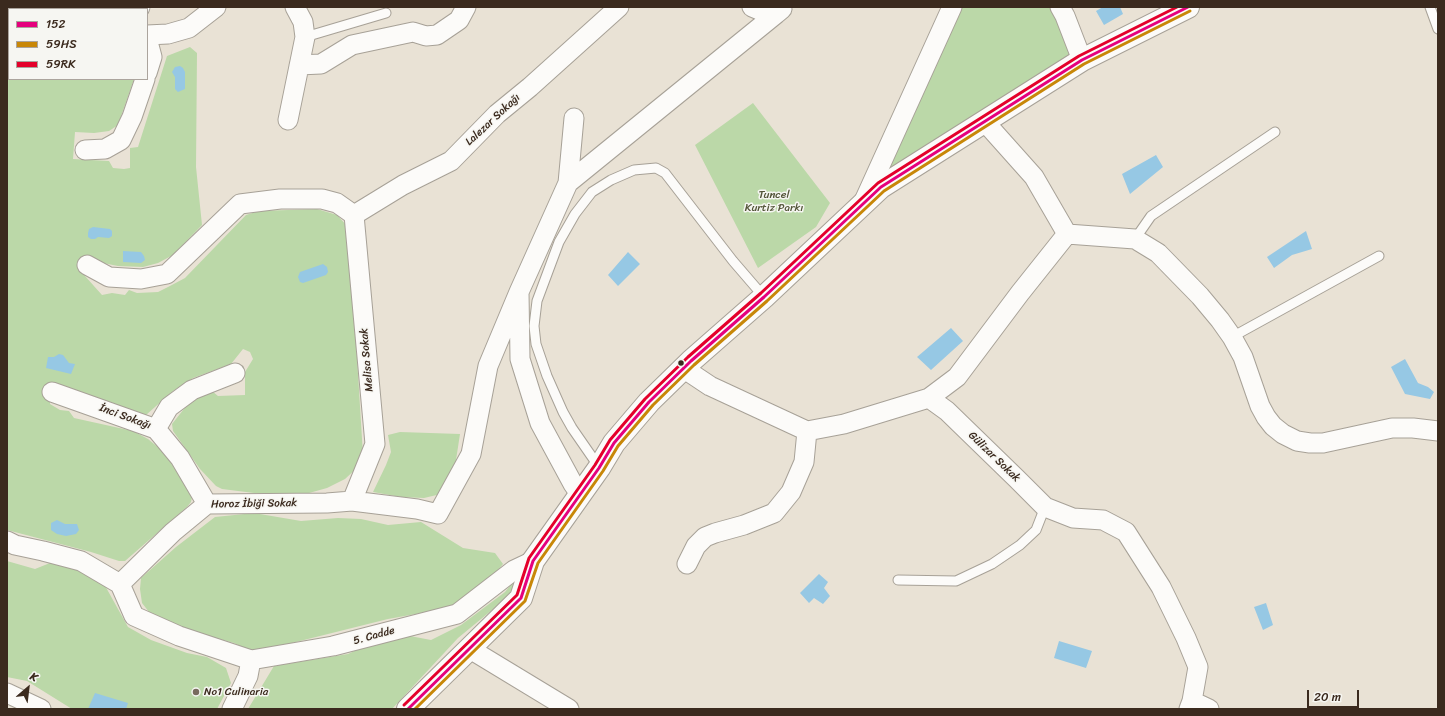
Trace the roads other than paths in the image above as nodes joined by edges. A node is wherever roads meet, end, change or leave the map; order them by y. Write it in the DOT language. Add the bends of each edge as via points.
graph roads {
  1 [pos="216,7"];
  2 [pos="295,7"];
  3 [pos="466,7"];
  4 [pos="619,7"];
  5 [pos="752,7"];
  6 [pos="952,7"];
  7 [pos="1060,7"];
  8 [pos="1188,7"];
  9 [pos="1430,7"];
  10 [pos="781,10"];
  11 [pos="386,13"];
  12 [pos="1438,29"];
  13 [pos="148,34"];
  14 [pos="305,37"];
  15 [pos="148,42"];
  16 [pos="1082,60"];
  17 [pos="299,64"];
  18 [pos="148,70"];
  19 [pos="145,80"];
  20 [pos="574,118"];
  21 [pos="288,120"];
  22 [pos="984,121"];
  23 [pos="1275,132"];
  24 [pos="85,150"];
  25 [pos="568,183"];
  26 [pos="863,203"];
  27 [pos="354,215"];
  28 [pos="1067,234"];
  29 [pos="1135,239"];
  30 [pos="1379,256"];
  31 [pos="87,265"];
  32 [pos="519,292"];
  33 [pos="764,297"];
  34 [pos="1232,337"];
  35 [pos="683,368"];
  36 [pos="235,373"];
  37 [pos="52,392"];
  38 [pos="929,398"];
  39 [pos="156,429"];
  40 [pos="807,431"];
  41 [pos="1438,431"];
  42 [pos="599,468"];
  43 [pos="580,494"];
  44 [pos="352,500"];
  45 [pos="207,504"];
  46 [pos="1045,507"];
  47 [pos="7,541"];
  48 [pos="532,561"];
  49 [pos="687,564"];
  50 [pos="898,580"];
  51 [pos="120,584"];
  52 [pos="470,649"];
  53 [pos="250,660"];
  54 [pos="7,693"];
  55 [pos="1190,705"];
  56 [pos="41,709"];
  57 [pos="232,709"];
  58 [pos="408,709"];
  59 [pos="569,709"];
  60 [pos="1209,709"];
  1 -- 13 [label="street" via="189,28 168,34"];
  2 -- 14 [label="street" via="303,22"];
  3 -- 17 [label="street" via="459,20 437,35 426,36 413,32 360,43 352,45 321,64"];
  4 -- 27 [label="street, Lalezar Sokağı" via="497,114 450,161 403,185"];
  5 -- 10 [label="street" via="764,12"];
  6 -- 26 [label="street"];
  7 -- 16 [label="street"];
  8 -- 16 [label="main road"];
  9 -- 12 [label="lane"];
  10 -- 25 [label="street"];
  11 -- 14 [label="lane"];
  14 -- 17 [label="street"];
  15 -- 18 [label="street" via="152,57"];
  16 -- 22 [label="main road"];
  17 -- 21 [label="street"];
  19 -- 24 [label="street" via="132,117 120,140 105,149"];
  20 -- 25 [label="street"];
  22 -- 26 [label="main road" via="881,187"];
  22 -- 28 [label="street" via="1034,177"];
  23 -- 29 [label="lane" via="1151,216"];
  25 -- 32 [label="street"];
  26 -- 33 [label="main road"];
  27 -- 31 [label="street" via="337,203 322,199 280,199 240,204 167,274 141,279 109,277"];
  27 -- 44 [label="street, Melisa Sokak" via="375,444"];
  28 -- 29 [label="street"];
  28 -- 38 [label="street" via="957,377"];
  29 -- 34 [label="street" via="1158,253 1200,296"];
  30 -- 34 [label="lane"];
  32 -- 43 [label="street" via="520,359 540,424"];
  32 -- 44 [label="street, Horoz İbiği Sokak" via="488,366 471,454 438,514"];
  33 -- 35 [label="main road"];
  33 -- 42 [label="lane" via="665,173 656,168 634,170 592,192 575,214 559,242 537,301 534,326 536,344 563,412"];
  34 -- 41 [label="street" via="1266,417 1283,434 1297,441 1323,443 1392,428"];
  35 -- 40 [label="street" via="710,386"];
  35 -- 42 [label="main road" via="649,402 614,443"];
  36 -- 39 [label="street" via="192,390 169,407"];
  37 -- 39 [label="street, İnci Sokağı"];
  38 -- 40 [label="street" via="844,424"];
  38 -- 46 [label="street, Gülizar Sokak" via="947,411"];
  39 -- 45 [label="street, İnci Sokağı" via="180,458"];
  40 -- 49 [label="street" via="804,462 791,492 774,513 705,537 696,546"];
  42 -- 43 [label="main road"];
  43 -- 48 [label="main road"];
  44 -- 45 [label="street, Horoz İbiği Sokak" via="327,503"];
  45 -- 51 [label="street, Horoz İbiği Sokak" via="173,532"];
  46 -- 50 [label="lane" via="1036,530 1020,545 992,564 956,581"];
  46 -- 55 [label="street, Gülizar Sokak" via="1073,518 1103,520 1126,532 1161,587 1198,667"];
  47 -- 51 [label="street" via="81,561"];
  48 -- 52 [label="main road" via="521,598"];
  48 -- 53 [label="street, 5. Cadde" via="514,570 457,614 333,646"];
  51 -- 53 [label="street" via="134,616 179,636"];
  52 -- 58 [label="main road"];
  52 -- 59 [label="street"];
  53 -- 57 [label="street" via="248,676"];
  54 -- 56 [label="street"];
  55 -- 60 [label="street"];
}
